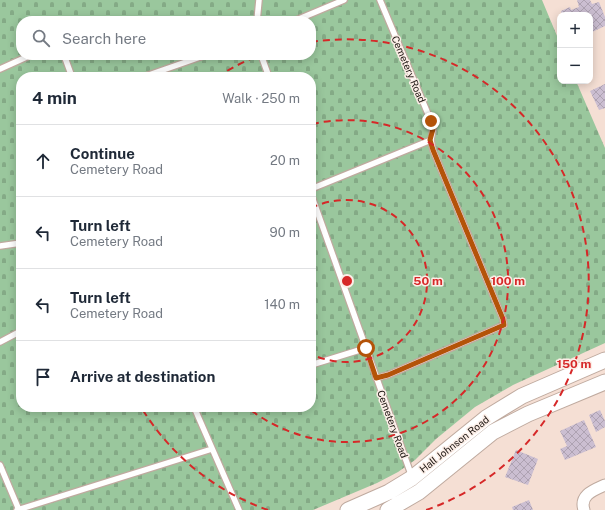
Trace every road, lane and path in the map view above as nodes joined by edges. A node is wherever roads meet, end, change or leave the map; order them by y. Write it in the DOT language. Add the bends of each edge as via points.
graph roads {
  1 [pos="259,0"];
  2 [pos="344,0"];
  3 [pos="380,0"];
  4 [pos="257,16"];
  5 [pos="306,16"];
  6 [pos="20,60"];
  7 [pos="66,60"];
  8 [pos="192,60"];
  9 [pos="263,60"];
  10 [pos="0,69"];
  11 [pos="70,72"];
  12 [pos="157,72"];
  13 [pos="267,72"];
  14 [pos="430,140"];
  15 [pos="316,187"];
  16 [pos="316,208"];
  17 [pos="16,244"];
  18 [pos="0,246"];
  19 [pos="16,334"];
  20 [pos="0,342"];
  21 [pos="366,348"];
  22 [pos="605,360"];
  23 [pos="316,363"];
  24 [pos="376,378"];
  25 [pos="605,382"];
  26 [pos="196,412"];
  27 [pos="212,448"];
  28 [pos="0,465"];
  29 [pos="412,478"];
  30 [pos="605,486"];
  31 [pos="419,492"];
  32 [pos="18,510"];
  33 [pos="239,510"];
  34 [pos="348,510"];
  35 [pos="388,510"];
  36 [pos="584,510"];
  1 -- 4 [label="lane"];
  2 -- 5 [label="lane"];
  3 -- 14 [label="lane, Cemetery Road" via="431,121 433,129"];
  6 -- 10 [label="lane"];
  7 -- 11 [label="lane"];
  8 -- 12 [label="lane"];
  9 -- 13 [label="lane"];
  14 -- 15 [label="lane"];
  14 -- 24 [label="lane, Cemetery Road" via="504,325"];
  16 -- 21 [label="lane, Cemetery Road"];
  17 -- 18 [label="lane"];
  19 -- 20 [label="lane"];
  21 -- 23 [label="lane"];
  21 -- 24 [label="lane, Cemetery Road"];
  22 -- 29 [label="main road, Hall Johnson Road" via="522,396 486,418"];
  24 -- 29 [label="lane, Cemetery Road"];
  25 -- 31 [label="main road, Hall Johnson Road" via="528,414 493,432"];
  26 -- 27 [label="lane"];
  27 -- 32 [label="lane"];
  27 -- 33 [label="lane"];
  28 -- 32 [label="lane"];
  29 -- 31 [label="lane, Cemetery Road"];
  29 -- 34 [label="main road, Hall Johnson Road" via="389,492"];
  30 -- 36 [label="street" via="586,495"];
  31 -- 35 [label="main road, Hall Johnson Road"];
}
